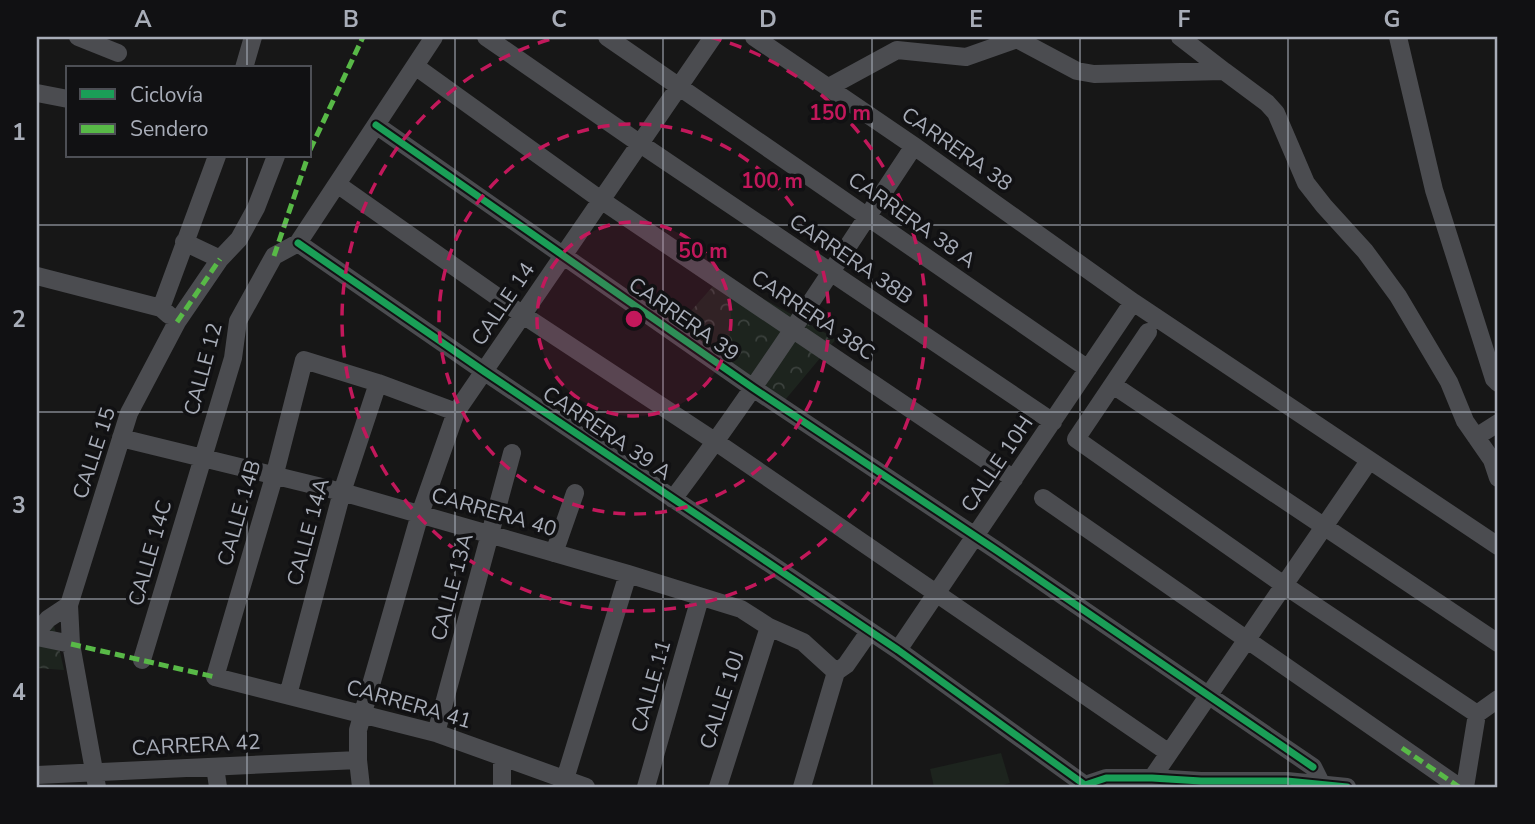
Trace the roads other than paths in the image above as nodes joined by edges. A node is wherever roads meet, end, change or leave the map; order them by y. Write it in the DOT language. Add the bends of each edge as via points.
graph roads {
  1 [pos="78,37"];
  2 [pos="253,37"];
  3 [pos="434,37"];
  4 [pos="486,37"];
  5 [pos="607,37"];
  6 [pos="713,37"];
  7 [pos="754,37"];
  8 [pos="1180,37"];
  9 [pos="1398,37"];
  10 [pos="897,44"];
  11 [pos="118,53"];
  12 [pos="245,66"];
  13 [pos="415,66"];
  14 [pos="1224,71"];
  15 [pos="679,85"];
  16 [pos="829,87"];
  17 [pos="37,93"];
  18 [pos="66,99"];
  19 [pos="376,125"];
  20 [pos="639,143"];
  21 [pos="914,146"];
  22 [pos="216,158"];
  23 [pos="275,158"];
  24 [pos="337,184"];
  25 [pos="601,200"];
  26 [pos="867,216"];
  27 [pos="184,242"];
  28 [pos="298,243"];
  29 [pos="563,256"];
  30 [pos="220,259"];
  31 [pos="831,272"];
  32 [pos="37,276"];
  33 [pos="1133,302"];
  34 [pos="160,308"];
  35 [pos="523,315"];
  36 [pos="177,323"];
  37 [pos="793,329"];
  38 [pos="1148,332"];
  39 [pos="1088,369"];
  40 [pos="485,372"];
  41 [pos="378,383"];
  42 [pos="1498,383"];
  43 [pos="1112,385"];
  44 [pos="753,388"];
  45 [pos="456,412"];
  46 [pos="1053,422"];
  47 [pos="1498,423"];
  48 [pos="1476,437"];
  49 [pos="121,438"];
  50 [pos="716,442"];
  51 [pos="512,453"];
  52 [pos="202,458"];
  53 [pos="1369,461"];
  54 [pos="274,477"];
  55 [pos="1498,478"];
  56 [pos="1014,479"];
  57 [pos="342,492"];
  58 [pos="575,493"];
  59 [pos="1042,498"];
  60 [pos="673,499"];
  61 [pos="420,514"];
  62 [pos="1324,527"];
  63 [pos="490,534"];
  64 [pos="975,538"];
  65 [pos="1498,546"];
  66 [pos="554,553"];
  67 [pos="628,574"];
  68 [pos="1284,585"];
  69 [pos="935,594"];
  70 [pos="700,598"];
  71 [pos="69,605"];
  72 [pos="769,627"];
  73 [pos="37,632"];
  74 [pos="869,632"];
  75 [pos="37,638"];
  76 [pos="1247,639"];
  77 [pos="1498,643"];
  78 [pos="71,644"];
  79 [pos="898,650"];
  80 [pos="142,660"];
  81 [pos="836,672"];
  82 [pos="215,677"];
  83 [pos="288,695"];
  84 [pos="1208,695"];
  85 [pos="1498,699"];
  86 [pos="362,714"];
  87 [pos="1477,714"];
  88 [pos="436,733"];
  89 [pos="1169,753"];
  90 [pos="502,757"];
  91 [pos="358,760"];
  92 [pos="215,767"];
  93 [pos="37,775"];
  94 [pos="1152,778"];
  95 [pos="565,779"];
  96 [pos="95,780"];
  97 [pos="1106,783"];
  98 [pos="1322,785"];
  99 [pos="218,787"];
  100 [pos="361,787"];
  101 [pos="502,787"];
  102 [pos="586,787"];
  103 [pos="646,787"];
  104 [pos="718,787"];
  105 [pos="802,787"];
  106 [pos="1346,787"];
  107 [pos="1459,787"];
  108 [pos="1465,787"];
  1 -- 11 [label="street"];
  2 -- 12 [label="street"];
  3 -- 13 [label="street"];
  4 -- 20 [label="street, CARRERA 38B"];
  5 -- 15 [label="street, CARRERA 38 A"];
  6 -- 15 [label="street, CALLE 14"];
  7 -- 16 [label="street, CARRERA 38"];
  8 -- 14 [label="street"];
  9 -- 42 [label="street" via="1434,190"];
  10 -- 14 [label="street" via="966,57 1017,40 1077,71 1094,74"];
  10 -- 16 [label="street"];
  13 -- 19 [label="street"];
  13 -- 25 [label="street, CARRERA 38C"];
  14 -- 48 [label="street" via="1276,113 1307,183 1398,296 1450,382"];
  15 -- 20 [label="street, CALLE 14"];
  15 -- 26 [label="street, CARRERA 38 A"];
  16 -- 21 [label="street, CARRERA 38"];
  17 -- 18 [label="street"];
  19 -- 24 [label="street"];
  19 -- 29 [label="street, CARRERA 39"];
  20 -- 25 [label="street, CALLE 14"];
  20 -- 31 [label="street, CARRERA 38B"];
  21 -- 26 [label="street"];
  21 -- 33 [label="street, CARRERA 38"];
  22 -- 27 [label="street"];
  23 -- 30 [label="street, CALLE 15" via="256,208 239,239"];
  24 -- 28 [label="street"];
  24 -- 35 [label="street"];
  25 -- 29 [label="street, CALLE 14"];
  25 -- 37 [label="street, CARRERA 38C"];
  26 -- 31 [label="street"];
  26 -- 39 [label="street, CARRERA 38 A"];
  27 -- 30 [label="street"];
  27 -- 34 [label="street"];
  28 -- 40 [label="street, CARRERA 39 A"];
  28 -- 52 [label="street, CALLE 12" via="274,256 238,321 233,358"];
  29 -- 35 [label="street, CALLE 14"];
  29 -- 44 [label="street, CARRERA 39"];
  30 -- 36 [label="street, CALLE 15"];
  31 -- 37 [label="street"];
  31 -- 46 [label="street, CARRERA 38B"];
  32 -- 34 [label="street"];
  33 -- 39 [label="street, CALLE 10H"];
  33 -- 53 [label="street, CARRERA 38"];
  34 -- 36 [label="street"];
  35 -- 40 [label="street, CALLE 14"];
  35 -- 50 [label="street"];
  36 -- 49 [label="street, CALLE 15"];
  37 -- 44 [label="street"];
  37 -- 56 [label="street, CARRERA 38C"];
  38 -- 43 [label="street"];
  39 -- 46 [label="street, CALLE 10H"];
  40 -- 45 [label="street, CALLE 14"];
  40 -- 60 [label="street, CARRERA 39 A"];
  41 -- 45 [label="street"];
  41 -- 54 [label="street, CALLE 14B" via="304,360"];
  41 -- 57 [label="street, CALLE 14A"];
  43 -- 62 [label="street"];
  43 -- 68 [label="street" via="1076,439"];
  44 -- 50 [label="street"];
  44 -- 64 [label="street, CARRERA 39"];
  45 -- 61 [label="street, CALLE 14"];
  46 -- 56 [label="street, CALLE 10H"];
  47 -- 48 [label="street"];
  48 -- 55 [label="street"];
  49 -- 52 [label="street, CARRERA 40"];
  49 -- 71 [label="street, CALLE 15"];
  50 -- 60 [label="street"];
  50 -- 69 [label="street"];
  51 -- 63 [label="street, CALLE 13A"];
  52 -- 54 [label="street, CARRERA 40"];
  52 -- 80 [label="street, CALLE 14C"];
  53 -- 62 [label="street"];
  53 -- 65 [label="street, CARRERA 38"];
  54 -- 57 [label="street, CARRERA 40"];
  54 -- 82 [label="street, CALLE 14B"];
  56 -- 64 [label="street, CALLE 10H"];
  57 -- 61 [label="street, CARRERA 40"];
  57 -- 83 [label="street, CALLE 14A"];
  58 -- 66 [label="street"];
  59 -- 76 [label="street"];
  60 -- 74 [label="street, CARRERA 39 A"];
  61 -- 63 [label="street, CARRERA 40"];
  61 -- 86 [label="street, CALLE 14"];
  62 -- 68 [label="street"];
  62 -- 77 [label="street"];
  63 -- 66 [label="street, CARRERA 40"];
  63 -- 88 [label="street, CALLE 13A"];
  64 -- 69 [label="street, CALLE 10H"];
  64 -- 84 [label="street, CARRERA 39"];
  66 -- 67 [label="street, CARRERA 40"];
  67 -- 70 [label="street, CARRERA 40"];
  67 -- 95 [label="street"];
  68 -- 76 [label="street"];
  68 -- 87 [label="street"];
  69 -- 79 [label="street, CALLE 10H"];
  69 -- 89 [label="street"];
  70 -- 72 [label="street, CARRERA 40" via="741,609"];
  70 -- 103 [label="street, CALLE 11"];
  71 -- 73 [label="street"];
  71 -- 78 [label="street, CALLE 15"];
  72 -- 81 [label="street, CARRERA 40" via="803,642"];
  72 -- 104 [label="street, CALLE 10J"];
  74 -- 79 [label="street, CARRERA 39 A"];
  74 -- 81 [label="street"];
  75 -- 78 [label="street"];
  76 -- 84 [label="street"];
  76 -- 107 [label="street"];
  78 -- 96 [label="street, CALLE 15"];
  79 -- 97 [label="street, CARRERA 39 A" via="1085,785"];
  81 -- 105 [label="street"];
  82 -- 83 [label="street, CARRERA 41"];
  83 -- 86 [label="street, CARRERA 41"];
  84 -- 89 [label="street"];
  84 -- 98 [label="street, CARRERA 39" via="1313,767"];
  85 -- 87 [label="street"];
  86 -- 88 [label="street, CARRERA 41"];
  86 -- 91 [label="street, CALLE 14"];
  87 -- 108 [label="street"];
  88 -- 90 [label="street, CARRERA 41"];
  89 -- 94 [label="street"];
  90 -- 95 [label="street, CARRERA 41"];
  90 -- 101 [label="street"];
  91 -- 92 [label="street, CARRERA 42"];
  91 -- 100 [label="street, CALLE 14"];
  92 -- 96 [label="street, CARRERA 42"];
  92 -- 99 [label="street"];
  93 -- 96 [label="street, CARRERA 42"];
  94 -- 97 [label="street"];
  94 -- 98 [label="street"];
  95 -- 102 [label="street, CARRERA 41"];
  98 -- 106 [label="street"];
}
